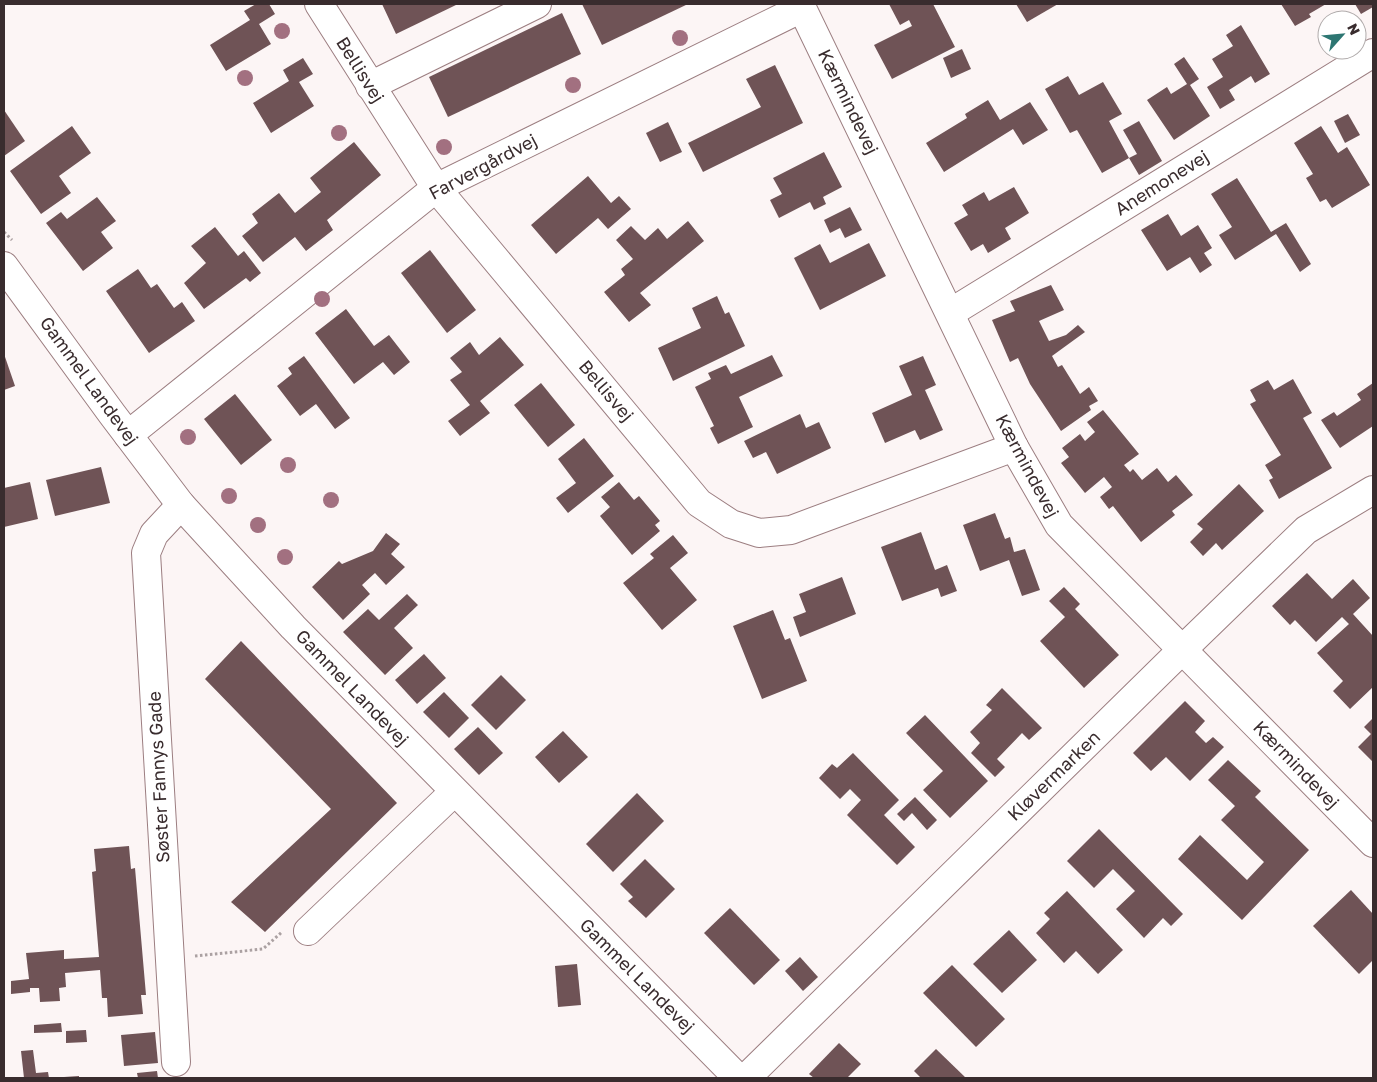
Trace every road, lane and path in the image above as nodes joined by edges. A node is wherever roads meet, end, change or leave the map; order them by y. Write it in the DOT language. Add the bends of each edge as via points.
graph roads {
  1 [pos="319,4"];
  2 [pos="537,4"];
  3 [pos="801,6"];
  4 [pos="1373,53"];
  5 [pos="370,86"];
  6 [pos="436,188"];
  7 [pos="4,266"];
  8 [pos="950,313"];
  9 [pos="128,435"];
  10 [pos="1014,447"];
  11 [pos="1373,490"];
  12 [pos="181,505"];
  13 [pos="1183,649"];
  14 [pos="454,792"];
  15 [pos="1373,843"];
  16 [pos="308,931"];
  17 [pos="170,959"];
  18 [pos="176,1062"];
  19 [pos="738,1078"];
  20 [pos="746,1078"];
  1 -- 5 [label="street, Bellisvej"];
  2 -- 5 [label="street"];
  3 -- 6 [label="street, Farvergårdvej"];
  3 -- 8 [label="street, Kærmindevej"];
  4 -- 8 [label="street, Anemonevej"];
  5 -- 6 [label="street, Bellisvej"];
  6 -- 9 [label="street, Farvergårdvej"];
  6 -- 10 [label="street, Bellisvej" via="699,503 731,524 759,533 791,530"];
  7 -- 9 [label="street, Gammel Landevej"];
  8 -- 10 [label="street, Kærmindevej"];
  9 -- 12 [label="street, Gammel Landevej"];
  10 -- 13 [label="street, Kærmindevej" via="1059,525"];
  11 -- 13 [label="street, Kløvermarken" via="1306,530"];
  12 -- 14 [label="street, Gammel Landevej" via="293,628"];
  12 -- 17 [label="street, Søster Fannys Gade" via="154,534 146,553"];
  13 -- 15 [label="street, Kærmindevej"];
  13 -- 20 [label="street, Kløvermarken"];
  14 -- 16 [label="street"];
  14 -- 19 [label="street, Gammel Landevej"];
  16 -- 17 [label="path" via="282,931 263,950"];
  17 -- 18 [label="street, Søster Fannys Gade"];
}
